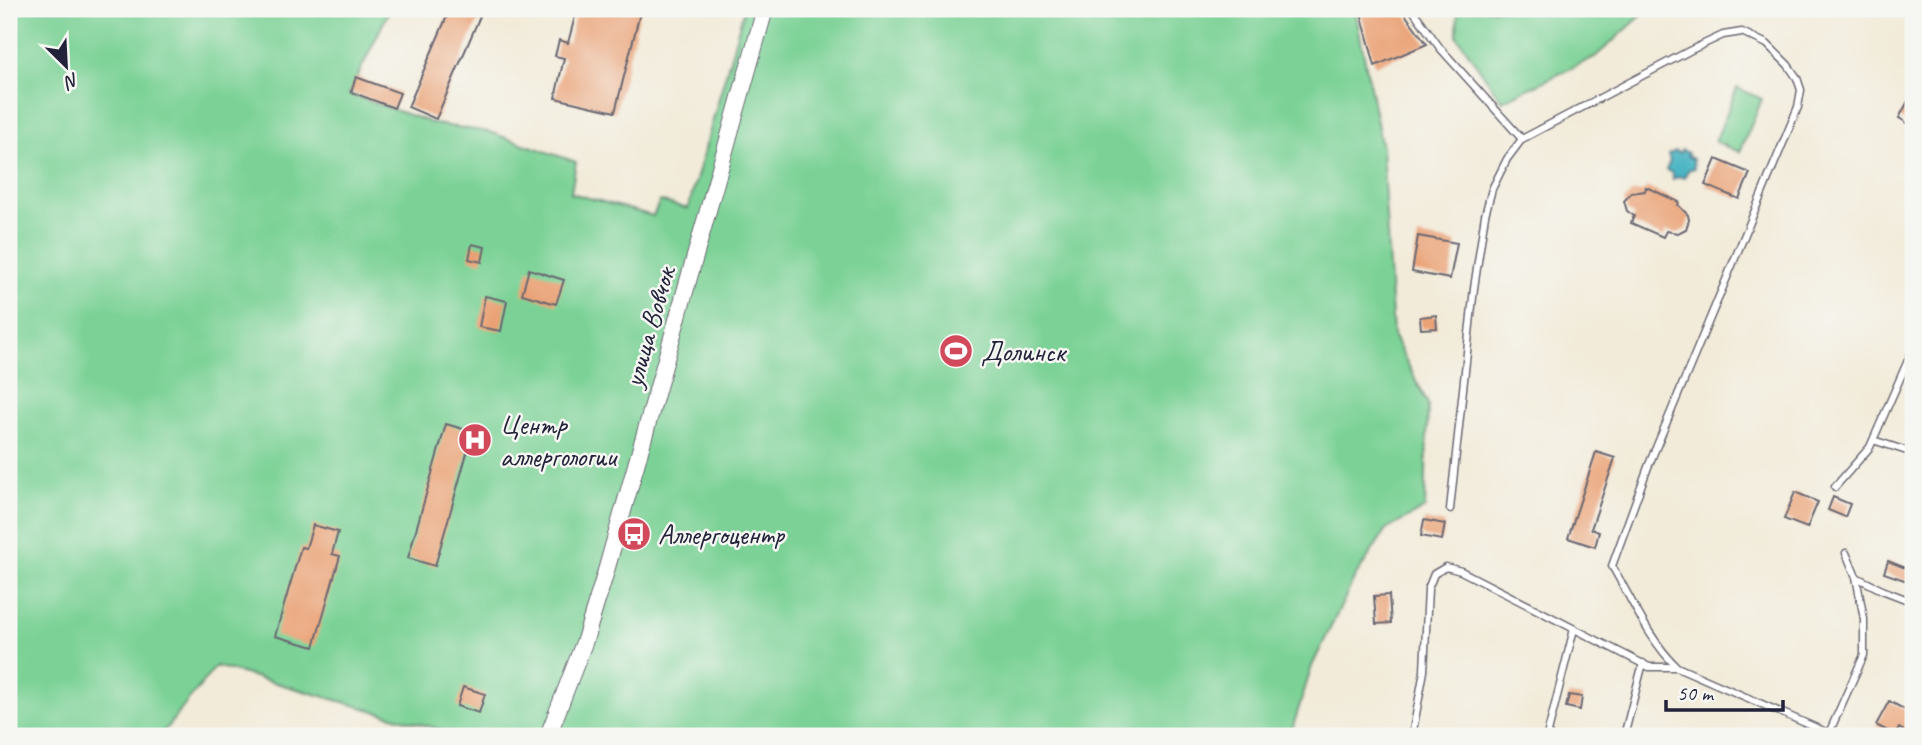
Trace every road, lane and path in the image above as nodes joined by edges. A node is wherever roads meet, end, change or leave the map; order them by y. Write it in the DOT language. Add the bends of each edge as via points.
graph roads {
  1 [pos="765,9"];
  2 [pos="1412,9"];
  3 [pos="1522,139"];
  4 [pos="1913,349"];
  5 [pos="1873,440"];
  6 [pos="1913,453"];
  7 [pos="1835,487"];
  8 [pos="1450,509"];
  9 [pos="1846,554"];
  10 [pos="1856,577"];
  11 [pos="1913,602"];
  12 [pos="1574,629"];
  13 [pos="1643,663"];
  14 [pos="1678,667"];
  15 [pos="1832,735"];
  16 [pos="548,736"];
  17 [pos="1412,736"];
  18 [pos="1548,736"];
  19 [pos="1624,736"];
  1 -- 16 [label="street, улица Вовчок" via="608,566"];
  2 -- 3 [label="lane" via="1440,48"];
  3 -- 8 [label="lane" via="1507,159 1485,215"];
  3 -- 14 [label="lane" via="1723,35 1742,32 1767,44 1788,65 1801,90 1612,566 1664,654"];
  4 -- 5 [label="lane"];
  5 -- 6 [label="lane"];
  5 -- 7 [label="lane"];
  9 -- 10 [label="lane"];
  10 -- 11 [label="lane"];
  10 -- 15 [label="lane" via="1864,619 1864,655"];
  12 -- 13 [label="lane"];
  12 -- 17 [label="lane" via="1461,571 1446,567 1434,574 1428,589 1424,671"];
  12 -- 18 [label="lane"];
  13 -- 14 [label="lane"];
  13 -- 19 [label="lane"];
  14 -- 15 [label="lane"];
}
